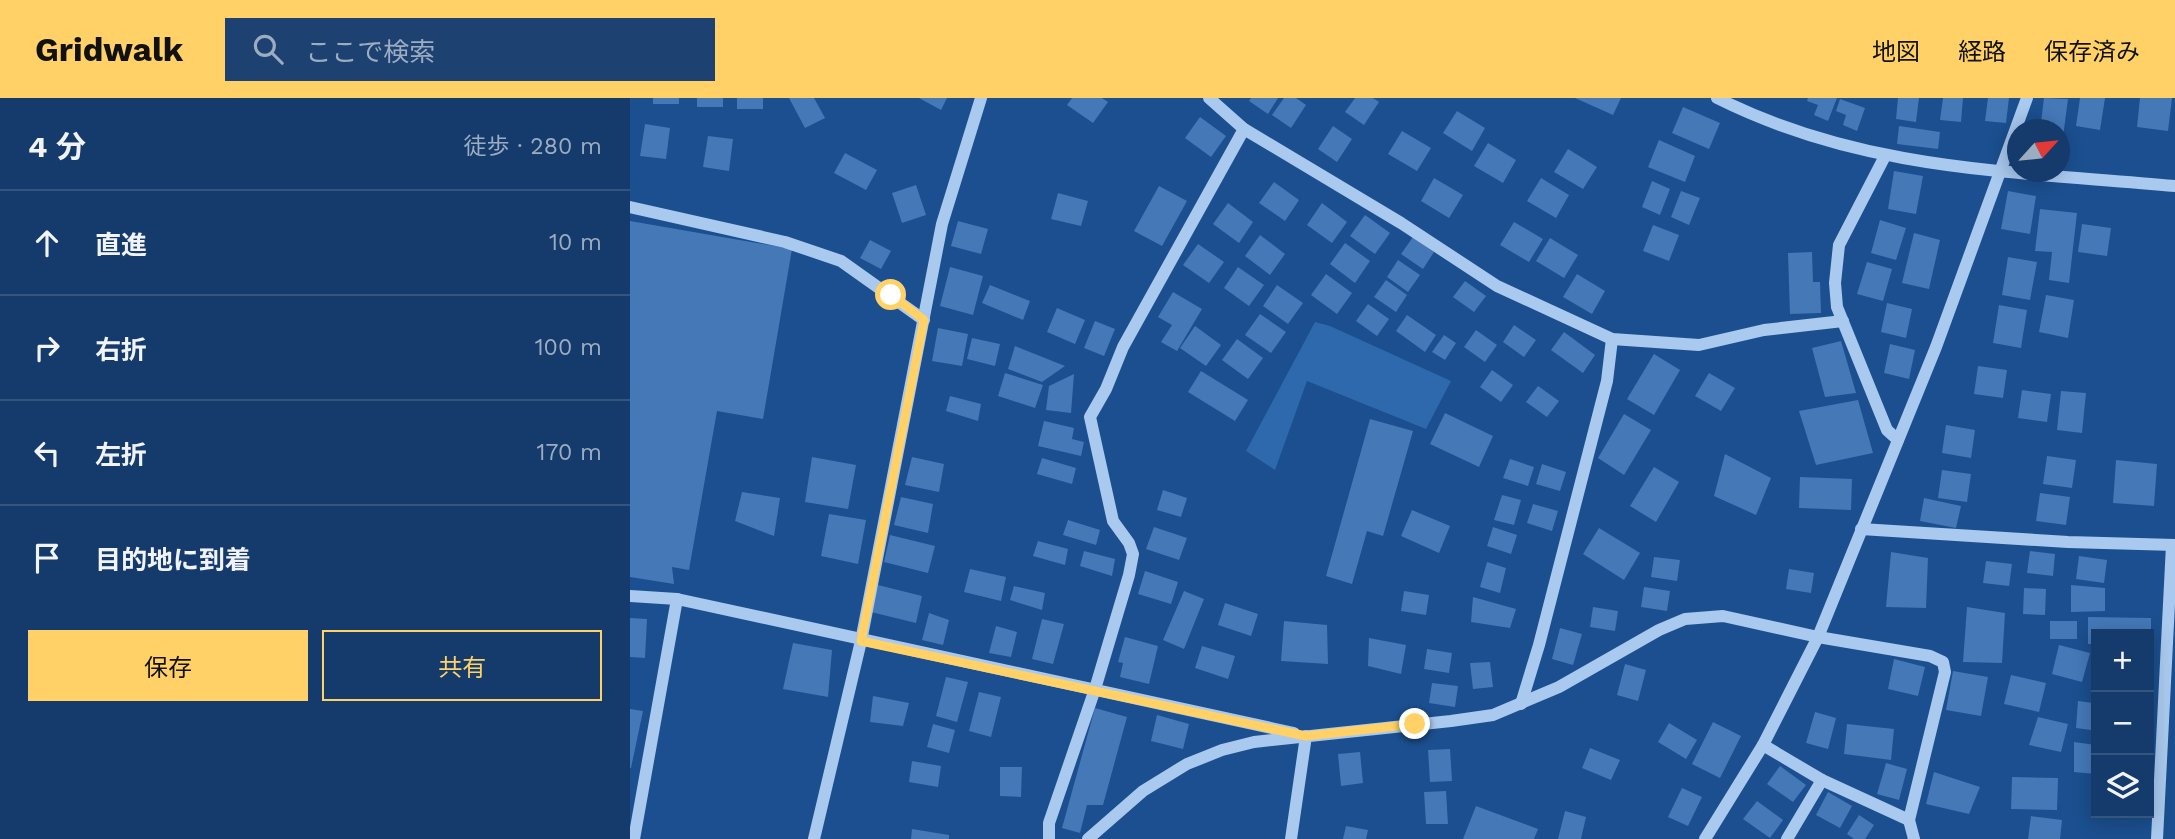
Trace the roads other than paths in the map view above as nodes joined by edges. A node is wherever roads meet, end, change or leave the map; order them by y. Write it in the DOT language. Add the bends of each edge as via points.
graph roads {
  1 [pos="981,98"];
  2 [pos="1209,98"];
  3 [pos="1717,98"];
  4 [pos="2027,98"];
  5 [pos="1244,129"];
  6 [pos="1885,156"];
  7 [pos="2002,171"];
  8 [pos="2175,186"];
  9 [pos="630,207"];
  10 [pos="924,320"];
  11 [pos="1843,321"];
  12 [pos="1612,339"];
  13 [pos="1898,440"];
  14 [pos="1861,529"];
  15 [pos="2173,545"];
  16 [pos="630,596"];
  17 [pos="677,599"];
  18 [pos="1818,637"];
  19 [pos="861,641"];
  20 [pos="1095,689"];
  21 [pos="1521,704"];
  22 [pos="1306,736"];
  23 [pos="1763,745"];
  24 [pos="1822,780"];
  25 [pos="1909,820"];
  26 [pos="1101,833"];
  27 [pos="634,839"];
  28 [pos="814,839"];
  29 [pos="1049,839"];
  30 [pos="1088,839"];
  31 [pos="1291,839"];
  32 [pos="1705,839"];
  33 [pos="1787,839"];
  34 [pos="1914,839"];
  35 [pos="2157,839"];
  1 -- 10 [label="street" via="942,224"];
  2 -- 5 [label="street"];
  3 -- 6 [label="street" via="1796,132"];
  4 -- 7 [label="street"];
  5 -- 12 [label="street" via="1497,286"];
  5 -- 20 [label="street" via="1090,417 1113,521 1133,554"];
  6 -- 7 [label="street"];
  6 -- 11 [label="street" via="1839,245 1835,283"];
  7 -- 8 [label="street"];
  7 -- 13 [label="street"];
  9 -- 10 [label="street" via="785,242 841,261"];
  10 -- 19 [label="street"];
  11 -- 12 [label="street" via="1699,345"];
  11 -- 13 [label="street" via="1886,430"];
  12 -- 21 [label="street" via="1607,382"];
  13 -- 14 [label="street"];
  14 -- 15 [label="street"];
  14 -- 18 [label="street"];
  15 -- 35 [label="street"];
  16 -- 17 [label="street"];
  17 -- 19 [label="street"];
  17 -- 27 [label="street"];
  18 -- 21 [label="street" via="1723,616 1685,619"];
  18 -- 23 [label="street"];
  18 -- 25 [label="street" via="1943,662 1945,672"];
  19 -- 20 [label="street"];
  19 -- 28 [label="street"];
  20 -- 22 [label="street"];
  20 -- 29 [label="street" via="1049,823"];
  21 -- 22 [label="street" via="1462,720"];
  22 -- 26 [label="street" via="1254,741 1187,764 1143,791"];
  22 -- 31 [label="street"];
  23 -- 24 [label="street"];
  23 -- 32 [label="street"];
  24 -- 25 [label="street"];
  24 -- 33 [label="street"];
  25 -- 34 [label="street"];
  26 -- 30 [label="street"];
}
